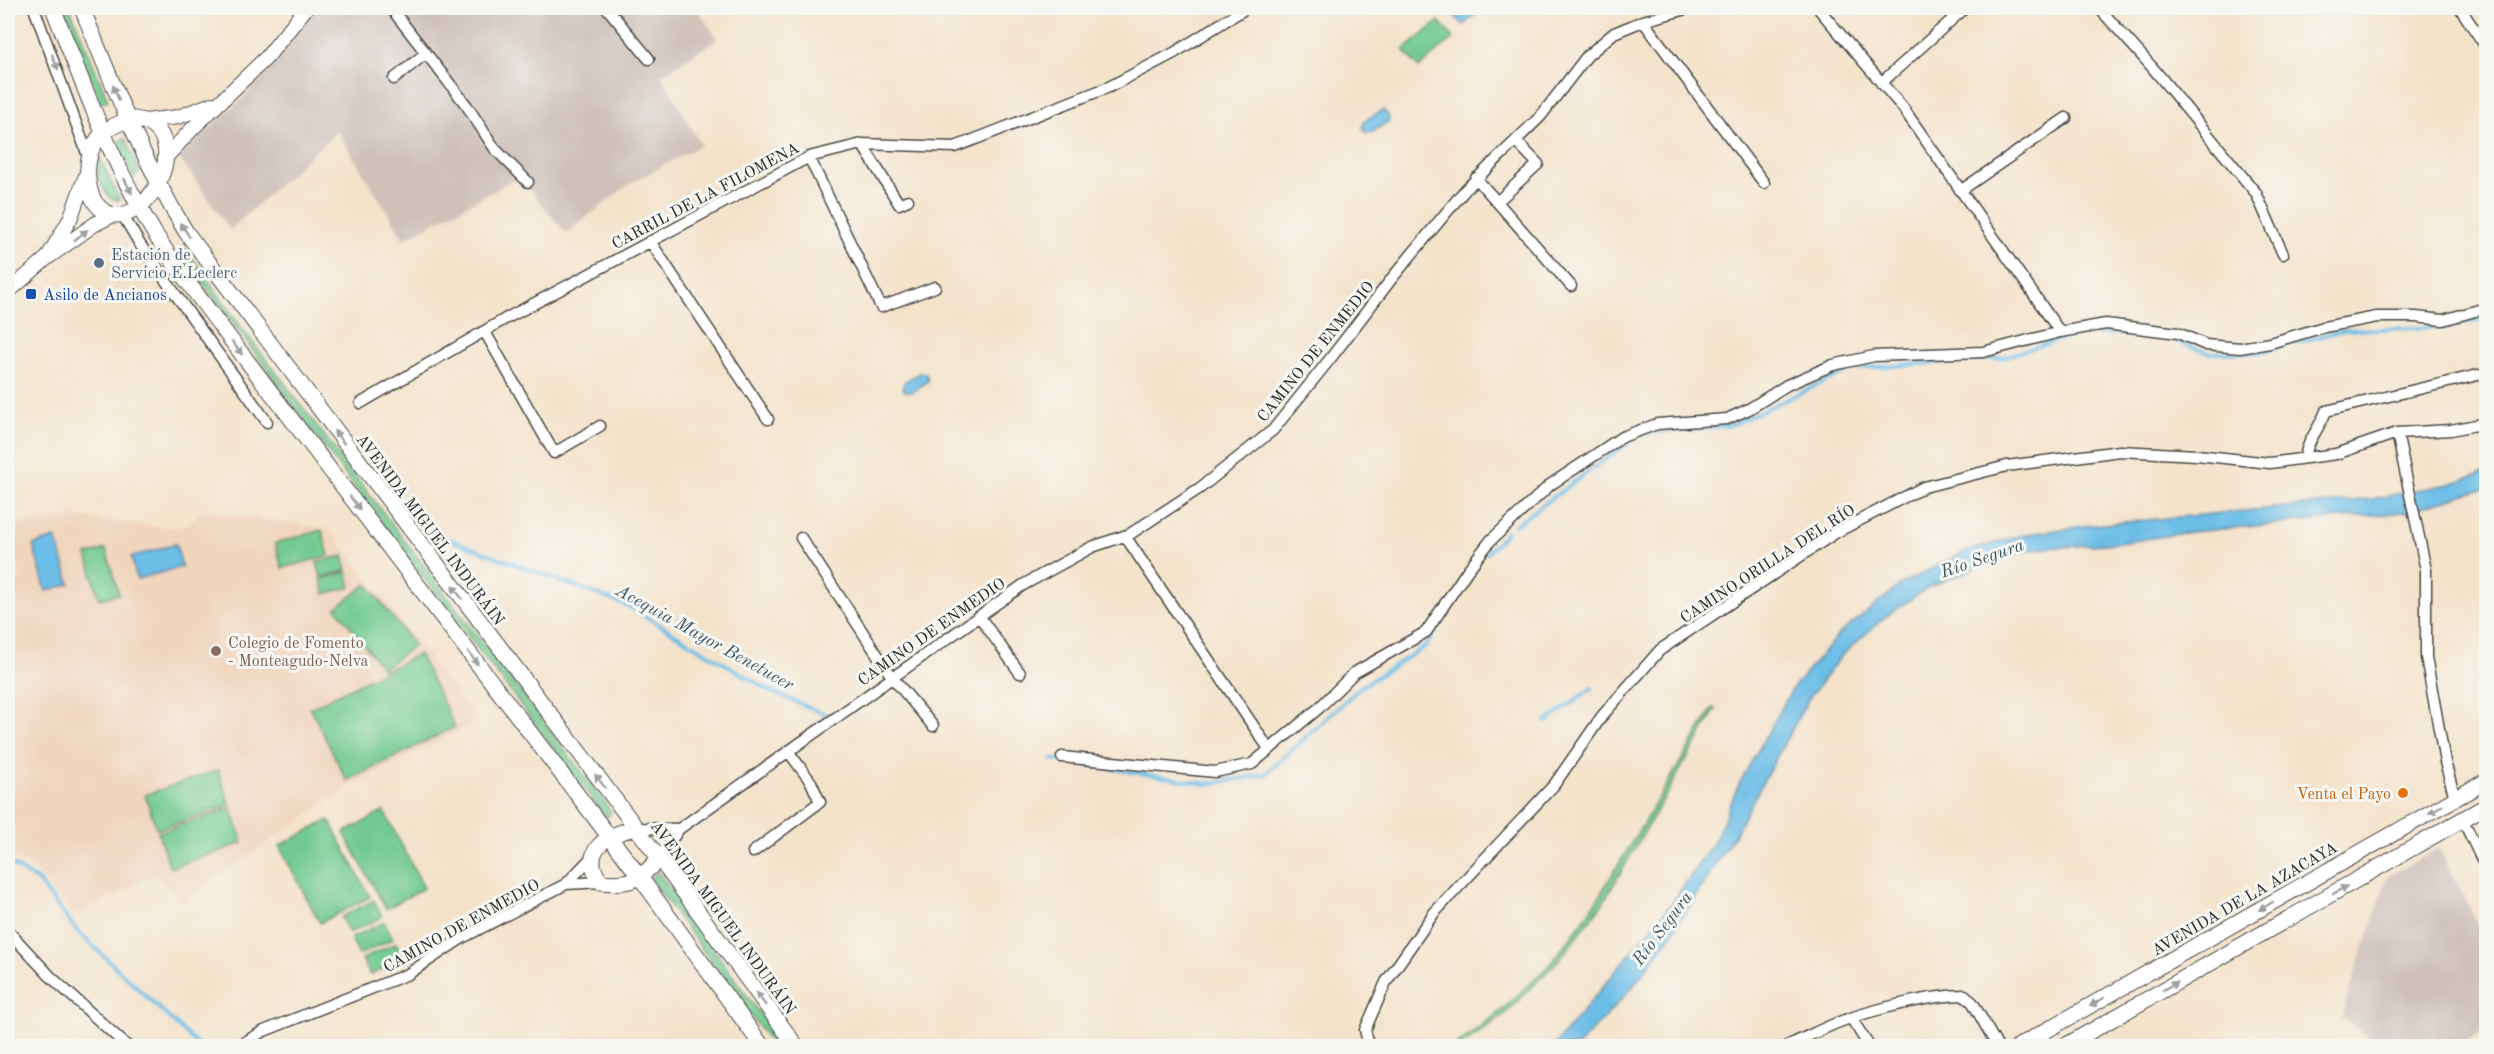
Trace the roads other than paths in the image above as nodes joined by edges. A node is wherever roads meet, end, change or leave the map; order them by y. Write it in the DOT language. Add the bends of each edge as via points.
graph roads {
  1 [pos="34,8"];
  2 [pos="53,8"];
  3 [pos="82,8"];
  4 [pos="306,8"];
  5 [pos="391,8"];
  6 [pos="607,8"];
  7 [pos="1246,8"];
  8 [pos="1690,8"];
  9 [pos="1818,8"];
  10 [pos="1965,8"];
  11 [pos="2099,8"];
  12 [pos="2460,8"];
  13 [pos="1643,21"];
  14 [pos="2487,47"];
  15 [pos="426,53"];
  16 [pos="649,59"];
  17 [pos="394,79"];
  18 [pos="1881,83"];
  19 [pos="222,99"];
  20 [pos="2066,118"];
  21 [pos="127,120"];
  22 [pos="146,121"];
  23 [pos="104,133"];
  24 [pos="1516,141"];
  25 [pos="862,144"];
  26 [pos="809,157"];
  27 [pos="165,158"];
  28 [pos="88,163"];
  29 [pos="1476,178"];
  30 [pos="528,182"];
  31 [pos="1764,183"];
  32 [pos="158,184"];
  33 [pos="1960,191"];
  34 [pos="908,200"];
  35 [pos="1497,202"];
  36 [pos="140,208"];
  37 [pos="119,214"];
  38 [pos="650,241"];
  39 [pos="2283,254"];
  40 [pos="47,258"];
  41 [pos="1571,286"];
  42 [pos="934,287"];
  43 [pos="8,292"];
  44 [pos="2487,308"];
  45 [pos="485,332"];
  46 [pos="2060,332"];
  47 [pos="2478,375"];
  48 [pos="361,403"];
  49 [pos="768,419"];
  50 [pos="267,422"];
  51 [pos="2487,423"];
  52 [pos="600,426"];
  53 [pos="2397,433"];
  54 [pos="2305,458"];
  55 [pos="1125,536"];
  56 [pos="801,538"];
  57 [pos="979,616"];
  58 [pos="1020,673"];
  59 [pos="892,677"];
  60 [pos="933,726"];
  61 [pos="1269,749"];
  62 [pos="788,751"];
  63 [pos="1062,757"];
  64 [pos="2487,781"];
  65 [pos="2455,798"];
  66 [pos="2487,806"];
  67 [pos="2463,820"];
  68 [pos="636,828"];
  69 [pos="679,829"];
  70 [pos="608,837"];
  71 [pos="753,852"];
  72 [pos="591,858"];
  73 [pos="659,858"];
  74 [pos="2487,868"];
  75 [pos="640,877"];
  76 [pos="601,882"];
  77 [pos="567,884"];
  78 [pos="8,931"];
  79 [pos="1851,1018"];
  80 [pos="127,1047"];
  81 [pos="238,1047"];
  82 [pos="762,1047"];
  83 [pos="795,1047"];
  84 [pos="1369,1047"];
  85 [pos="1787,1047"];
  86 [pos="1869,1047"];
  87 [pos="1997,1047"];
  88 [pos="2019,1047"];
  89 [pos="2065,1047"];
  1 -- 28 [label="street, one-way" via="76,118"];
  2 -- 23 [label="main road"];
  21 -- 3 [label="main road, AVENIDA MIGUEL INDURÁIN, one-way"];
  4 -- 19 [label="main road" via="267,57"];
  5 -- 15 [label="street"];
  6 -- 16 [label="street"];
  7 -- 25 [label="street, CARRIL DE LA FILOMENA" via="1174,53 1109,87 955,147"];
  8 -- 13 [label="street, CAMINO DE ENMEDIO"];
  9 -- 18 [label="street"];
  10 -- 18 [label="street"];
  11 -- 39 [label="street" via="2256,193"];
  12 -- 14 [label="street"];
  13 -- 24 [label="street, CAMINO DE ENMEDIO" via="1614,33 1587,56 1540,117"];
  13 -- 31 [label="street"];
  15 -- 17 [label="street"];
  15 -- 30 [label="street" via="495,149"];
  18 -- 33 [label="street"];
  19 -- 22 [label="main road" via="190,114"];
  19 -- 27 [label="main road"];
  20 -- 33 [label="street"];
  21 -- 22 [label="main road"];
  21 -- 23 [label="main road"];
  21 -- 32 [label="main road, AVENIDA MIGUEL INDURÁIN"];
  22 -- 27 [label="main road" via="158,129 165,144"];
  23 -- 28 [label="main road" via="95,141"];
  23 -- 36 [label="main road, one-way"];
  24 -- 29 [label="street, CAMINO DE ENMEDIO"];
  24 -- 35 [label="street" via="1538,164"];
  25 -- 26 [label="street, CARRIL DE LA FILOMENA"];
  25 -- 34 [label="street" via="899,204"];
  26 -- 38 [label="street, CARRIL DE LA FILOMENA"];
  26 -- 42 [label="street" via="881,307"];
  27 -- 32 [label="main road"];
  28 -- 37 [label="main road" via="93,199 105,212"];
  28 -- 40 [label="main road" via="70,219"];
  29 -- 35 [label="street"];
  29 -- 55 [label="street, CAMINO DE ENMEDIO" via="1273,430 1200,488"];
  32 -- 36 [label="main road"];
  68 -- 32 [label="main road, AVENIDA MIGUEL INDURÁIN, one-way" via="221,281"];
  33 -- 46 [label="street"];
  35 -- 41 [label="street"];
  36 -- 37 [label="main road"];
  36 -- 70 [label="main road, one-way" via="222,328"];
  40 -- 37 [label="main road, one-way" via="95,224"];
  37 -- 50 [label="street"];
  38 -- 45 [label="street, CARRIL DE LA FILOMENA"];
  38 -- 49 [label="street"];
  40 -- 43 [label="main road"];
  44 -- 46 [label="street" via="2443,320 2378,317 2240,348 2206,345 2178,333 2140,326 2106,324"];
  45 -- 48 [label="street, CARRIL DE LA FILOMENA"];
  45 -- 52 [label="street" via="554,453"];
  46 -- 61 [label="street" via="1983,352 1874,356 1833,365 1787,385 1727,420 1657,424 1622,437 1550,485 1491,540 1426,632 1354,673"];
  47 -- 54 [label="street" via="2326,411 2306,448"];
  51 -- 53 [label="street, CAMINO ORILLA DEL RÍO"];
  53 -- 54 [label="street, CAMINO ORILLA DEL RÍO" via="2336,454"];
  53 -- 65 [label="street" via="2426,570 2426,657"];
  54 -- 84 [label="street, CAMINO ORILLA DEL RÍO" via="2270,463 2120,450 2007,466 1924,486 1835,533 1660,650 1602,716 1554,785 1434,913 1386,982 1365,1030"];
  55 -- 57 [label="street, CAMINO DE ENMEDIO" via="1092,547 1023,585"];
  55 -- 61 [label="street"];
  56 -- 59 [label="street"];
  57 -- 58 [label="street"];
  57 -- 59 [label="street, CAMINO DE ENMEDIO"];
  59 -- 60 [label="street"];
  59 -- 62 [label="street, CAMINO DE ENMEDIO"];
  61 -- 63 [label="street" via="1252,764 1215,772"];
  62 -- 69 [label="street, CAMINO DE ENMEDIO"];
  62 -- 71 [label="street" via="811,782 820,802"];
  64 -- 65 [label="main road, AVENIDA DE LA AZACAYA"];
  65 -- 88 [label="main road, AVENIDA DE LA AZACAYA, one-way"];
  66 -- 67 [label="main road"];
  67 -- 74 [label="street"];
  89 -- 67 [label="main road, one-way"];
  68 -- 69 [label="street"];
  68 -- 70 [label="main road"];
  68 -- 73 [label="main road, AVENIDA MIGUEL INDURÁIN"];
  69 -- 73 [label="street, CAMINO DE ENMEDIO"];
  70 -- 72 [label="main road"];
  70 -- 75 [label="main road"];
  72 -- 76 [label="main road" via="593,871"];
  72 -- 77 [label="street"];
  73 -- 75 [label="main road"];
  83 -- 73 [label="main road, AVENIDA MIGUEL INDURÁIN, one-way"];
  75 -- 76 [label="main road" via="622,884"];
  75 -- 82 [label="main road"];
  76 -- 77 [label="street"];
  77 -- 81 [label="street, CAMINO DE ENMEDIO" via="462,938 408,974 264,1032"];
  78 -- 80 [label="street"];
  79 -- 85 [label="street"];
  79 -- 86 [label="street"];
  79 -- 87 [label="street" via="1965,995"];
}
